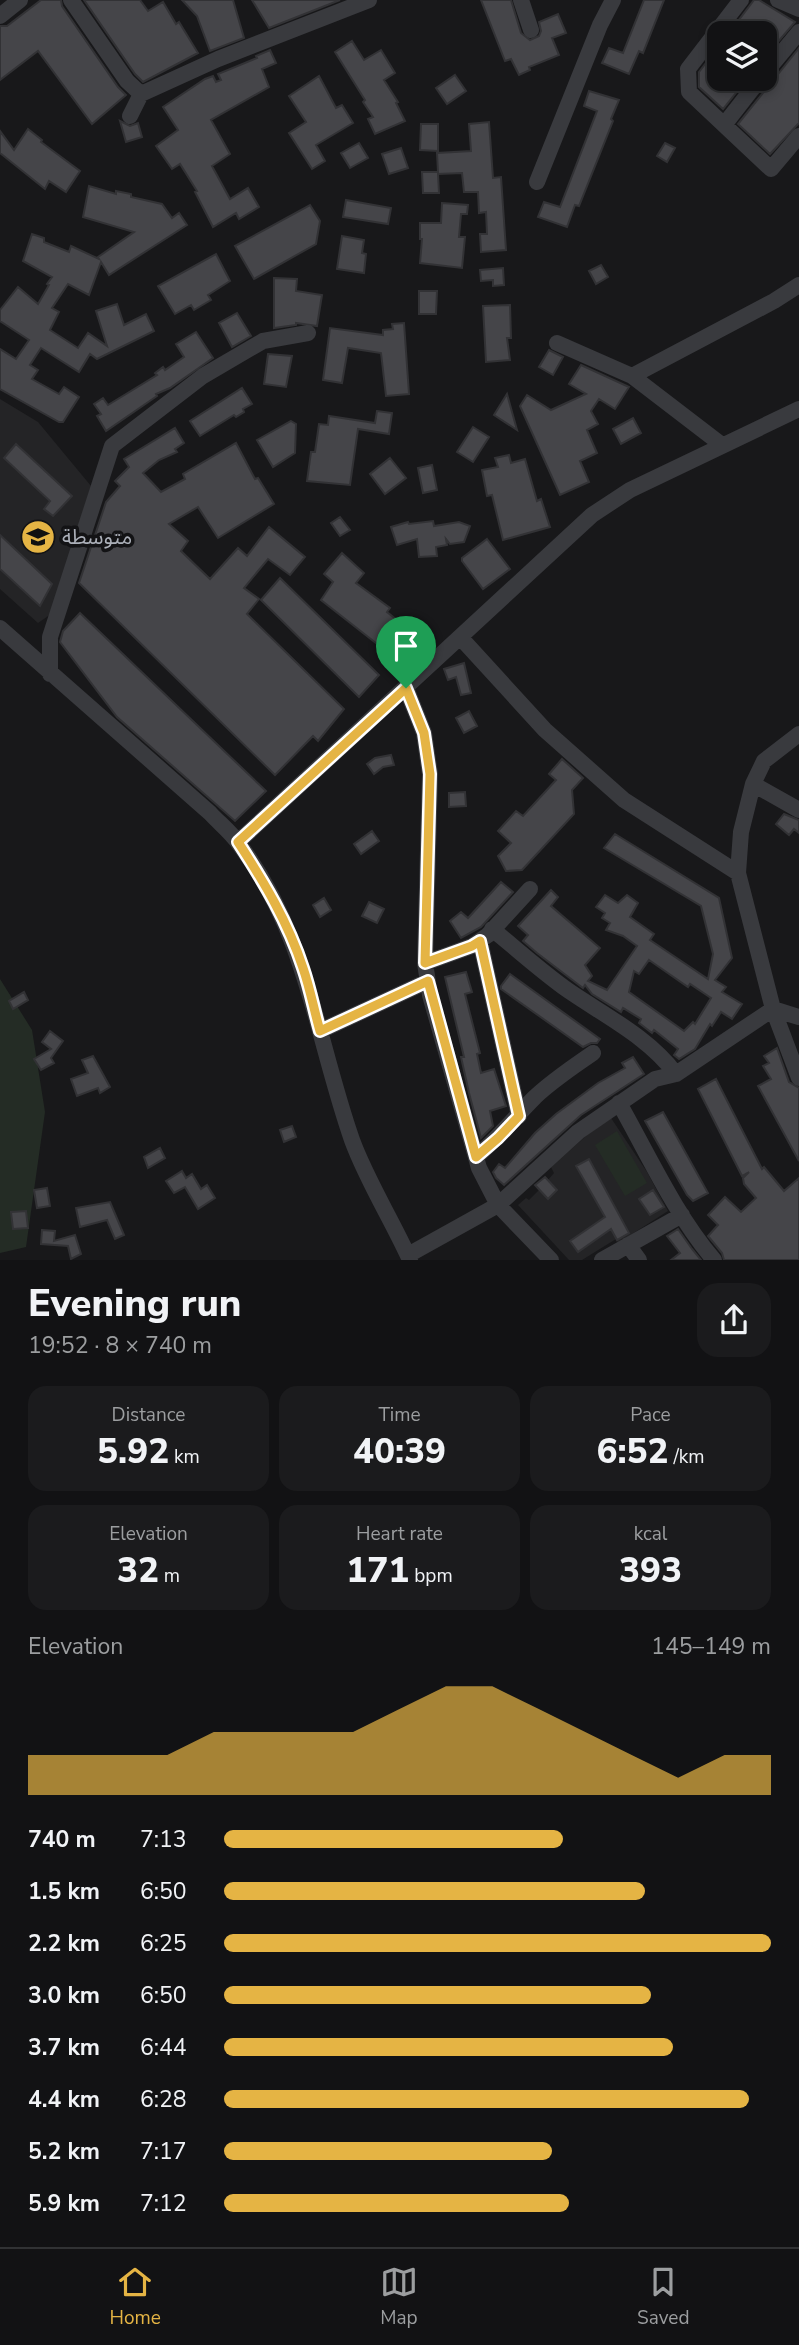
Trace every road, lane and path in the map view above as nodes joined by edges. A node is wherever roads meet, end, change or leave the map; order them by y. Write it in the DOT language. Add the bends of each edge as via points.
graph roads {
  1 [pos="20,0"];
  2 [pos="71,0"];
  3 [pos="369,0"];
  4 [pos="520,0"];
  5 [pos="613,0"];
  6 [pos="741,0"];
  7 [pos="778,0"];
  8 [pos="799,9"];
  9 [pos="0,16"];
  10 [pos="531,30"];
  11 [pos="799,32"];
  12 [pos="777,59"];
  13 [pos="751,91"];
  14 [pos="141,94"];
  15 [pos="130,116"];
  16 [pos="724,125"];
  17 [pos="799,136"];
  18 [pos="537,182"];
  19 [pos="799,285"];
  20 [pos="308,333"];
  21 [pos="557,343"];
  22 [pos="632,376"];
  23 [pos="799,409"];
  24 [pos="722,445"];
  25 [pos="0,628"];
  26 [pos="460,637"];
  27 [pos="50,674"];
  28 [pos="406,688"];
  29 [pos="799,734"];
  30 [pos="753,784"];
  31 [pos="799,810"];
  32 [pos="238,842"];
  33 [pos="738,873"];
  34 [pos="530,889"];
  35 [pos="492,929"];
  36 [pos="480,941"];
  37 [pos="425,963"];
  38 [pos="428,981"];
  39 [pos="773,1009"];
  40 [pos="799,1017"];
  41 [pos="320,1031"];
  42 [pos="593,1053"];
  43 [pos="677,1074"];
  44 [pos="799,1078"];
  45 [pos="619,1104"];
  46 [pos="519,1116"];
  47 [pos="476,1157"];
  48 [pos="498,1205"];
  49 [pos="682,1215"];
  50 [pos="628,1245"];
  51 [pos="409,1258"];
  52 [pos="551,1260"];
  53 [pos="602,1260"];
  54 [pos="639,1260"];
  55 [pos="714,1260"];
  1 -- 9 [label="street"];
  2 -- 14 [label="street"];
  3 -- 14 [label="street"];
  4 -- 10 [label="street"];
  5 -- 18 [label="street"];
  6 -- 16 [label="street" via="688,69 689,92"];
  7 -- 8 [label="street"];
  11 -- 12 [label="street"];
  13 -- 16 [label="street"];
  14 -- 15 [label="street"];
  16 -- 17 [label="street" via="771,169"];
  19 -- 22 [label="street"];
  20 -- 27 [label="street" via="263,341 203,376 112,446 50,637"];
  21 -- 22 [label="street"];
  22 -- 24 [label="street"];
  23 -- 24 [label="street"];
  24 -- 26 [label="street" via="630,489 592,515"];
  25 -- 27 [label="street"];
  26 -- 28 [label="street"];
  26 -- 33 [label="street" via="545,730 624,800"];
  27 -- 32 [label="street"];
  28 -- 32 [label="street"];
  28 -- 37 [label="street" via="424,733 430,774"];
  29 -- 30 [label="street" via="764,761"];
  30 -- 31 [label="street"];
  30 -- 33 [label="street" via="741,832"];
  32 -- 41 [label="street" via="286,925 304,969"];
  33 -- 39 [label="street"];
  34 -- 35 [label="street"];
  35 -- 36 [label="street"];
  35 -- 43 [label="street" via="567,989 642,1039"];
  36 -- 37 [label="street"];
  36 -- 46 [label="street"];
  37 -- 38 [label="street"];
  38 -- 41 [label="street"];
  38 -- 47 [label="street"];
  39 -- 40 [label="street"];
  39 -- 43 [label="street"];
  39 -- 44 [label="street"];
  41 -- 51 [label="street" via="353,1142"];
  42 -- 46 [label="street" via="534,1098"];
  43 -- 45 [label="street" via="655,1079"];
  45 -- 48 [label="street" via="578,1132"];
  45 -- 49 [label="street"];
  46 -- 47 [label="street"];
  47 -- 48 [label="street"];
  48 -- 51 [label="street"];
  48 -- 52 [label="street"];
  49 -- 50 [label="street"];
  49 -- 55 [label="street"];
  50 -- 53 [label="street"];
  50 -- 54 [label="street"];
}
